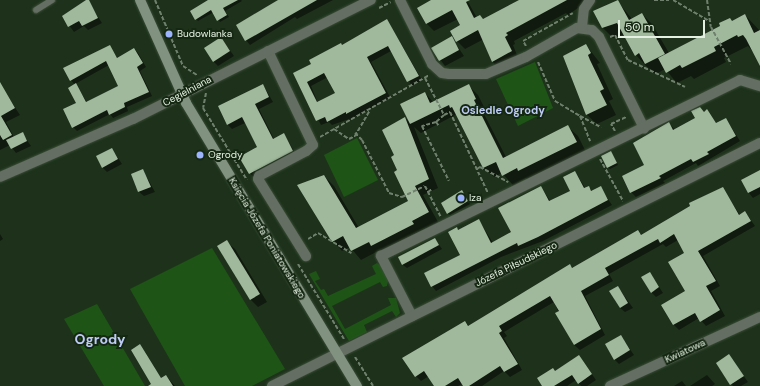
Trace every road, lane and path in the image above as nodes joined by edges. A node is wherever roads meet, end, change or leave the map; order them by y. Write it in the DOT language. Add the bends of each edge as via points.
graph roads {
  1 [pos="52,0"];
  2 [pos="140,0"];
  3 [pos="155,0"];
  4 [pos="371,0"];
  5 [pos="400,0"];
  6 [pos="590,0"];
  7 [pos="654,0"];
  8 [pos="669,0"];
  9 [pos="673,0"];
  10 [pos="707,0"];
  11 [pos="36,10"];
  12 [pos="578,10"];
  13 [pos="710,21"];
  14 [pos="582,26"];
  15 [pos="601,41"];
  16 [pos="268,50"];
  17 [pos="532,54"];
  18 [pos="731,64"];
  19 [pos="436,69"];
  20 [pos="199,78"];
  21 [pos="425,78"];
  22 [pos="760,86"];
  23 [pos="685,87"];
  24 [pos="181,94"];
  25 [pos="371,108"];
  26 [pos="444,115"];
  27 [pos="580,116"];
  28 [pos="626,117"];
  29 [pos="436,122"];
  30 [pos="439,126"];
  31 [pos="601,127"];
  32 [pos="644,128"];
  33 [pos="334,129"];
  34 [pos="355,133"];
  35 [pos="617,133"];
  36 [pos="312,141"];
  37 [pos="760,143"];
  38 [pos="596,152"];
  39 [pos="477,169"];
  40 [pos="0,177"];
  41 [pos="449,181"];
  42 [pos="511,183"];
  43 [pos="432,189"];
  44 [pos="428,192"];
  45 [pos="488,194"];
  46 [pos="627,209"];
  47 [pos="441,217"];
  48 [pos="308,239"];
  49 [pos="351,252"];
  50 [pos="306,256"];
  51 [pos="412,316"];
  52 [pos="760,317"];
  53 [pos="337,353"];
  54 [pos="353,354"];
  55 [pos="272,386"];
  56 [pos="358,386"];
  57 [pos="373,386"];
  58 [pos="610,386"];
  1 -- 11 [label="lane"];
  2 -- 24 [label="street, Księcia Józefa Poniatowskiego"];
  3 -- 20 [label="path" via="183,66"];
  4 -- 16 [label="street, Cegielniana"];
  5 -- 19 [label="street"];
  6 -- 14 [label="street" via="584,9"];
  7 -- 8 [label="path"];
  9 -- 13 [label="path"];
  10 -- 13 [label="path"];
  12 -- 17 [label="path" via="523,41"];
  13 -- 18 [label="path"];
  14 -- 15 [label="street" via="595,32"];
  14 -- 17 [label="street"];
  15 -- 23 [label="path" via="615,35 628,60"];
  15 -- 32 [label="street"];
  16 -- 24 [label="street, Cegielniana"];
  16 -- 36 [label="street"];
  17 -- 19 [label="street" via="486,74 450,74"];
  17 -- 27 [label="path" via="555,101"];
  19 -- 21 [label="path"];
  21 -- 25 [label="path"];
  21 -- 26 [label="path"];
  22 -- 32 [label="street" via="740,80"];
  24 -- 40 [label="street, Cegielniana" via="133,119"];
  24 -- 53 [label="street, Księcia Józefa Poniatowskiego"];
  25 -- 33 [label="path"];
  25 -- 34 [label="path"];
  26 -- 29 [label="path"];
  26 -- 39 [label="path" via="450,112"];
  27 -- 31 [label="path"];
  27 -- 38 [label="path"];
  28 -- 35 [label="path" via="611,124"];
  29 -- 30 [label="path"];
  29 -- 41 [label="path" via="422,126"];
  32 -- 38 [label="street"];
  33 -- 34 [label="path" via="349,139"];
  33 -- 36 [label="path"];
  34 -- 44 [label="path" via="362,140 389,193 402,197 425,186"];
  36 -- 50 [label="street" via="312,148 258,176"];
  37 -- 46 [label="street, Józefa Piłsudskiego"];
  38 -- 46 [label="path"];
  38 -- 51 [label="street" via="381,256"];
  39 -- 42 [label="path" via="480,167"];
  39 -- 45 [label="path"];
  43 -- 44 [label="path"];
  44 -- 47 [label="path"];
  46 -- 51 [label="street, Józefa Piłsudskiego"];
  48 -- 49 [label="path" via="318,233"];
  51 -- 53 [label="street, Józefa Piłsudskiego"];
  52 -- 58 [label="street, Kwiatowa"];
  53 -- 55 [label="street, Józefa Piłsudskiego"];
  53 -- 56 [label="street, Księcia Józefa Poniatowskiego"];
  54 -- 57 [label="path"];
}
